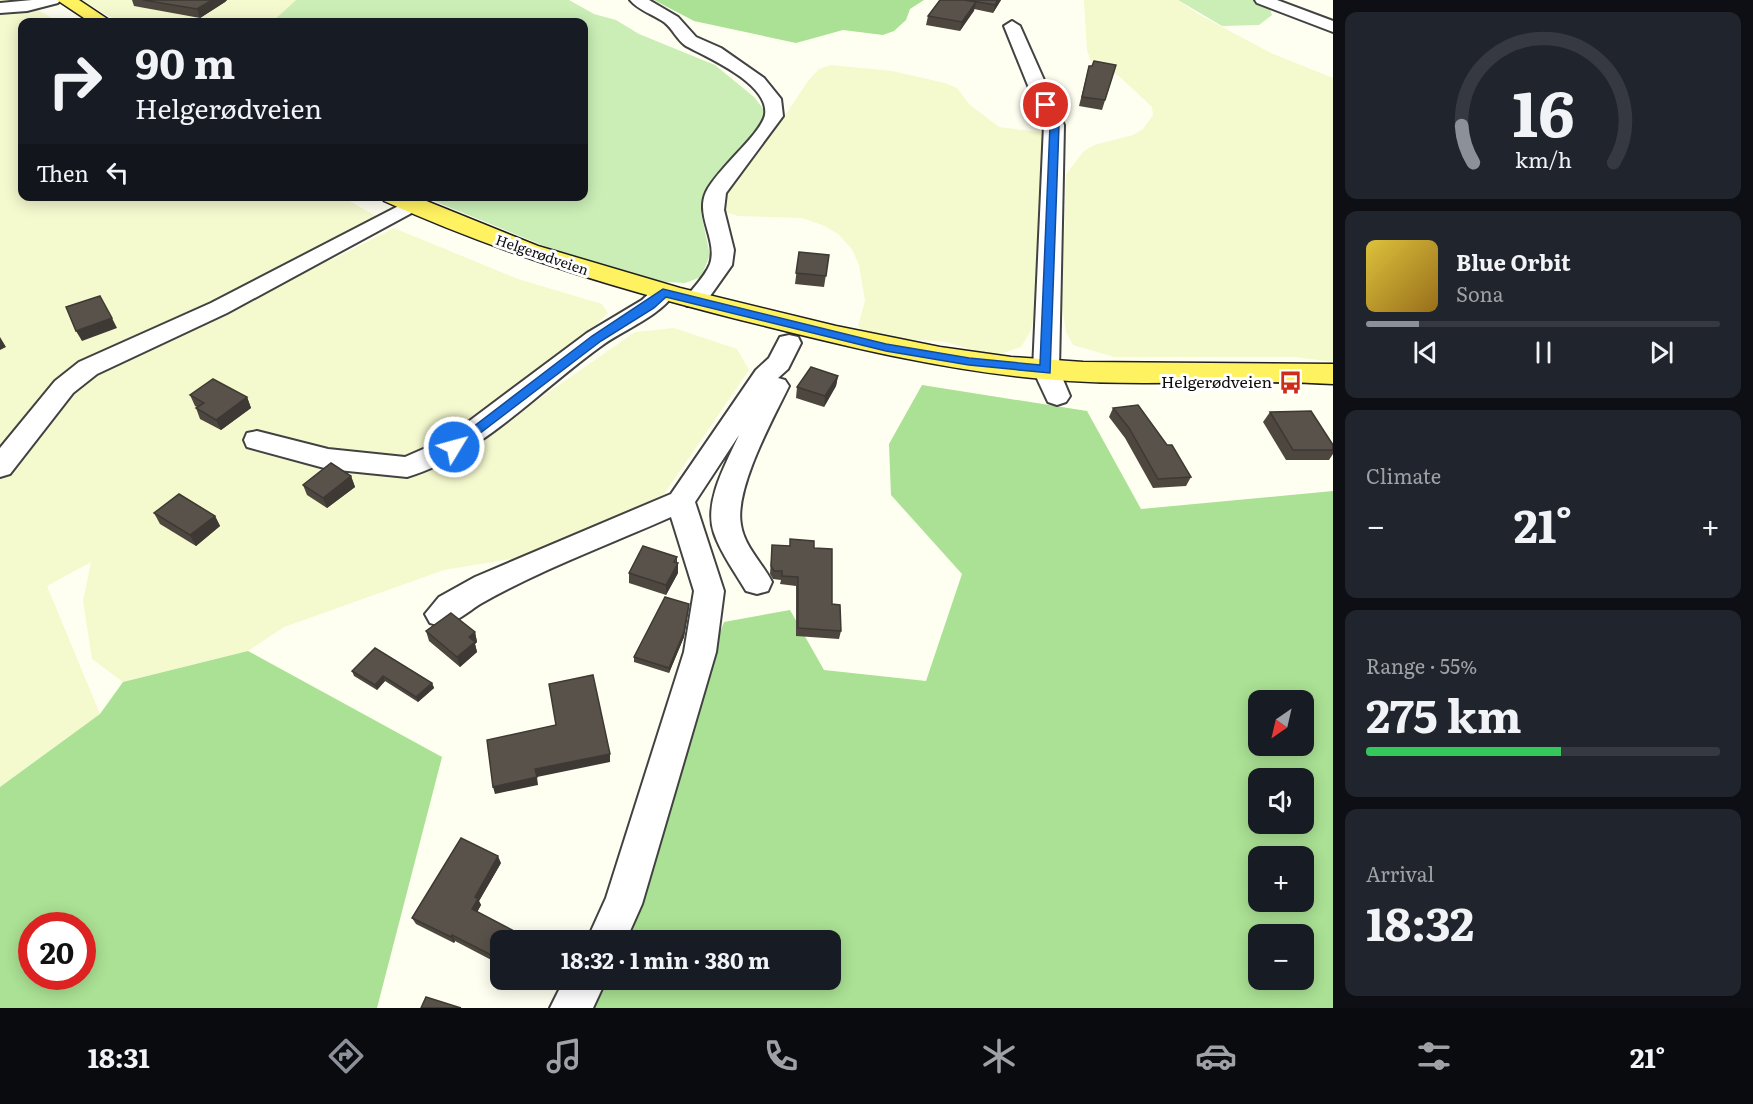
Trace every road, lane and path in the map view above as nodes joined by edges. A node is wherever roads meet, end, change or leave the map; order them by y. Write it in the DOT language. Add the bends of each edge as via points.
graph roads {
  1 [pos="52,0"];
  2 [pos="66,0"];
  3 [pos="638,0"];
  4 [pos="1263,0"];
  5 [pos="0,8"];
  6 [pos="95,18"];
  7 [pos="1012,26"];
  8 [pos="1333,27"];
  9 [pos="402,201"];
  10 [pos="663,293"];
  11 [pos="695,301"];
  12 [pos="1046,370"];
  13 [pos="1333,374"];
  14 [pos="1057,396"];
  15 [pos="257,440"];
  16 [pos="0,467"];
  17 [pos="681,501"];
  18 [pos="757,582"];
  19 [pos="441,614"];
  20 [pos="611,930"];
  21 [pos="581,990"];
  22 [pos="571,1008"];
  1 -- 5 [label="street"];
  2 -- 6 [label="main road"];
  3 -- 11 [label="street" via="672,20 690,41 715,52 758,82 772,99 774,116 717,193 713,210 723,250 721,265"];
  4 -- 8 [label="street"];
  7 -- 12 [label="street" via="1054,125"];
  9 -- 10 [label="main road, Helgerødveien" via="542,255"];
  9 -- 16 [label="street" via="219,308 88,368 64,387"];
  10 -- 11 [label="main road, Helgerødveien"];
  10 -- 15 [label="street" via="596,338 454,447 407,467 328,459"];
  11 -- 12 [label="main road, Helgerødveien" via="886,348"];
  12 -- 13 [label="main road, Helgerødveien"];
  12 -- 14 [label="street"];
  17 -- 18 [label="street" via="784,353 777,384 735,478 725,518 731,539"];
  17 -- 19 [label="street" via="486,586"];
  17 -- 20 [label="street" via="710,591 707,616 700,652 623,904"];
  21 -- 22 [label="street"];
}
